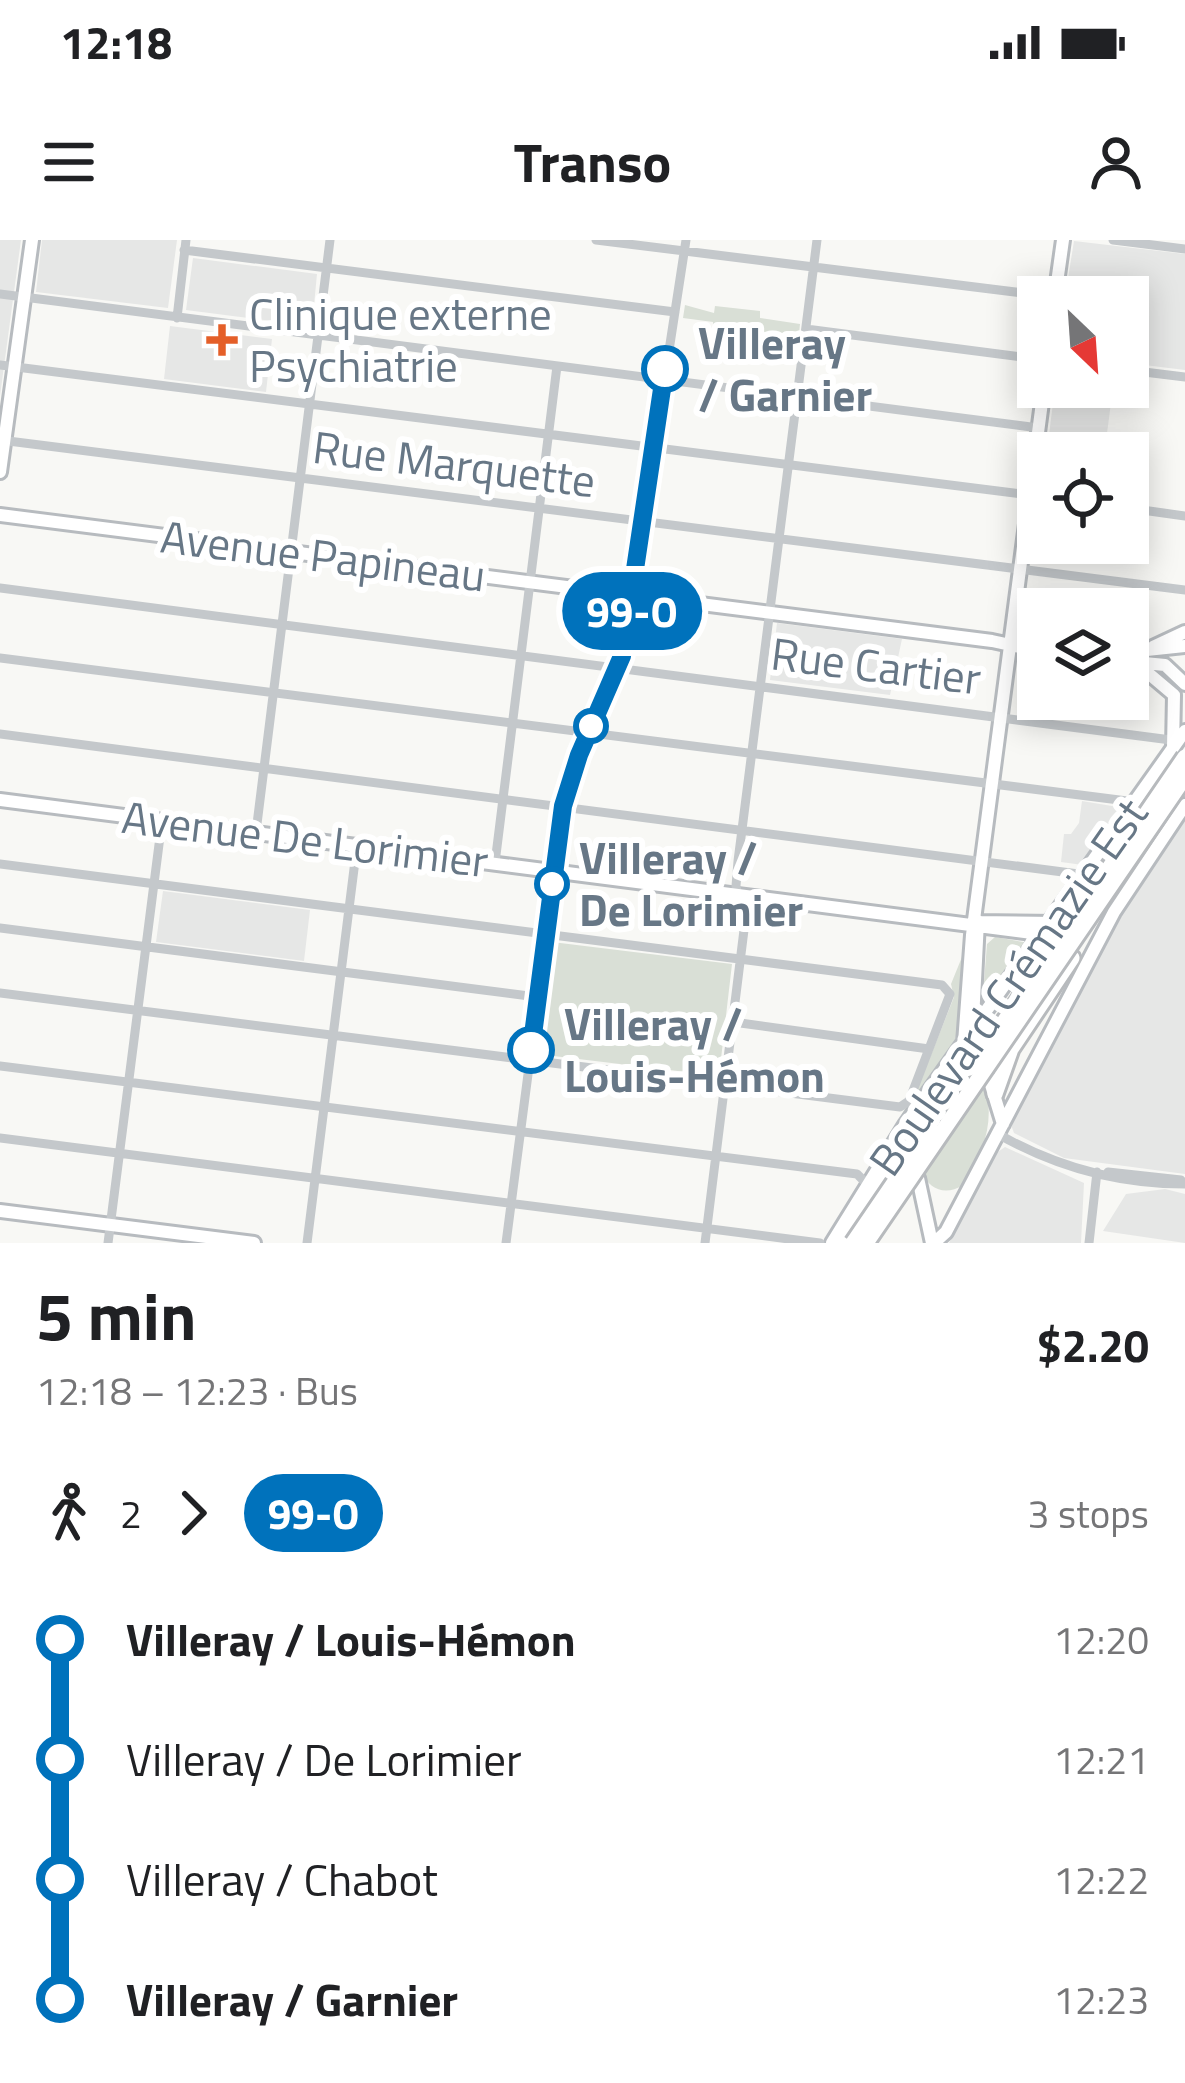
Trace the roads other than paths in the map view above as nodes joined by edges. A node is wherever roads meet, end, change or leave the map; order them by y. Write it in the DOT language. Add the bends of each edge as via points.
graph roads {
  1 [pos="32,240"];
  2 [pos="330,240"];
  3 [pos="596,240"];
  4 [pos="817,240"];
  5 [pos="1063,240"];
  6 [pos="1113,240"];
  7 [pos="185,245"];
  8 [pos="685,246"];
  9 [pos="1185,249"];
  10 [pos="814,267"];
  11 [pos="326,268"];
  12 [pos="1058,276"];
  13 [pos="1017,292"];
  14 [pos="0,294"];
  15 [pos="23,297"];
  16 [pos="675,312"];
  17 [pos="177,318"];
  18 [pos="806,329"];
  19 [pos="318,337"];
  20 [pos="1017,356"];
  21 [pos="7,366"];
  22 [pos="557,366"];
  23 [pos="1149,373"];
  24 [pos="1185,377"];
  25 [pos="664,380"];
  26 [pos="797,397"];
  27 [pos="309,405"];
  28 [pos="1041,408"];
  29 [pos="1039,428"];
  30 [pos="1039,432"];
  31 [pos="549,435"];
  32 [pos="2,440"];
  33 [pos="653,448"];
  34 [pos="788,466"];
  35 [pos="0,472"];
  36 [pos="300,477"];
  37 [pos="1017,494"];
  38 [pos="539,508"];
  39 [pos="1149,511"];
  40 [pos="0,515"];
  41 [pos="1185,516"];
  42 [pos="644,521"];
  43 [pos="779,538"];
  44 [pos="290,551"];
  45 [pos="1022,564"];
  46 [pos="1021,569"];
  47 [pos="530,582"];
  48 [pos="0,589"];
  49 [pos="1185,590"];
  50 [pos="634,595"];
  51 [pos="770,612"];
  52 [pos="281,623"];
  53 [pos="1185,632"];
  54 [pos="1017,642"];
  55 [pos="1009,643"];
  56 [pos="1017,645"];
  57 [pos="1185,646"];
  58 [pos="1149,650"];
  59 [pos="1149,651"];
  60 [pos="521,654"];
  61 [pos="0,658"];
  62 [pos="1149,662"];
  63 [pos="618,667"];
  64 [pos="1149,675"];
  65 [pos="760,684"];
  66 [pos="1185,684"];
  67 [pos="272,692"];
  68 [pos="1002,716"];
  69 [pos="512,723"];
  70 [pos="1185,731"];
  71 [pos="588,733"];
  72 [pos="0,734"];
  73 [pos="1176,748"];
  74 [pos="752,754"];
  75 [pos="262,767"];
  76 [pos="1185,777"];
  77 [pos="993,784"];
  78 [pos="502,798"];
  79 [pos="0,800"];
  80 [pos="1135,802"];
  81 [pos="1185,805"];
  82 [pos="563,806"];
  83 [pos="162,821"];
  84 [pos="742,829"];
  85 [pos="256,832"];
  86 [pos="357,845"];
  87 [pos="1151,847"];
  88 [pos="984,860"];
  89 [pos="495,863"];
  90 [pos="0,864"];
  91 [pos="553,870"];
  92 [pos="1086,874"];
  93 [pos="154,884"];
  94 [pos="739,894"];
  95 [pos="349,909"];
  96 [pos="975,922"];
  97 [pos="0,928"];
  98 [pos="1054,930"];
  99 [pos="545,934"];
  100 [pos="146,947"];
  101 [pos="1086,950"];
  102 [pos="741,958"];
  103 [pos="341,971"];
  104 [pos="0,993"];
  105 [pos="537,997"];
  106 [pos="138,1010"];
  107 [pos="733,1022"];
  108 [pos="974,1030"];
  109 [pos="334,1035"];
  110 [pos="964,1043"];
  111 [pos="980,1048"];
  112 [pos="929,1049"];
  113 [pos="530,1060"];
  114 [pos="0,1066"];
  115 [pos="988,1075"];
  116 [pos="129,1082"];
  117 [pos="725,1085"];
  118 [pos="995,1094"];
  119 [pos="324,1107"];
  120 [pos="1001,1129"];
  121 [pos="520,1132"];
  122 [pos="0,1138"];
  123 [pos="120,1153"];
  124 [pos="716,1156"];
  125 [pos="1097,1172"];
  126 [pos="315,1178"];
  127 [pos="918,1178"];
  128 [pos="1185,1183"];
  129 [pos="869,1187"];
  130 [pos="511,1203"];
  131 [pos="0,1211"];
  132 [pos="111,1225"];
  133 [pos="707,1228"];
  134 [pos="853,1235"];
  135 [pos="939,1240"];
  136 [pos="108,1243"];
  137 [pos="254,1243"];
  138 [pos="308,1243"];
  139 [pos="506,1243"];
  140 [pos="705,1243"];
  141 [pos="820,1243"];
  142 [pos="832,1243"];
  143 [pos="842,1243"];
  144 [pos="866,1243"];
  145 [pos="1089,1243"];
  1 -- 15 [label="main road"];
  2 -- 11 [label="street"];
  3 -- 8 [label="street"];
  4 -- 10 [label="street"];
  5 -- 12 [label="main road"];
  6 -- 9 [label="street"];
  7 -- 11 [label="street"];
  7 -- 17 [label="street"];
  8 -- 10 [label="street"];
  8 -- 16 [label="street"];
  10 -- 13 [label="street"];
  10 -- 18 [label="street"];
  11 -- 16 [label="street"];
  11 -- 19 [label="street"];
  14 -- 15 [label="street"];
  15 -- 17 [label="street"];
  15 -- 21 [label="main road"];
  16 -- 25 [label="street"];
  17 -- 19 [label="street"];
  18 -- 20 [label="street"];
  18 -- 26 [label="street"];
  19 -- 22 [label="street"];
  19 -- 27 [label="street"];
  21 -- 27 [label="street"];
  21 -- 32 [label="main road"];
  22 -- 25 [label="street"];
  22 -- 31 [label="street"];
  23 -- 24 [label="street"];
  25 -- 26 [label="street"];
  25 -- 33 [label="street"];
  26 -- 29 [label="street"];
  26 -- 34 [label="street"];
  27 -- 31 [label="street"];
  27 -- 36 [label="street"];
  28 -- 29 [label="main road"];
  29 -- 30 [label="main road"];
  31 -- 33 [label="street"];
  31 -- 38 [label="street"];
  32 -- 35 [label="main road"];
  32 -- 36 [label="street, Rue Marquette"];
  33 -- 34 [label="street"];
  33 -- 42 [label="street"];
  34 -- 37 [label="street"];
  34 -- 43 [label="street"];
  36 -- 38 [label="street, Rue Marquette"];
  36 -- 44 [label="street"];
  38 -- 42 [label="street, Rue Marquette"];
  38 -- 47 [label="street"];
  39 -- 41 [label="street"];
  40 -- 44 [label="main road, Avenue Papineau"];
  42 -- 43 [label="street, Rue Marquette"];
  42 -- 50 [label="street"];
  43 -- 46 [label="street, Rue Marquette"];
  43 -- 51 [label="street"];
  44 -- 47 [label="main road, Avenue Papineau"];
  44 -- 52 [label="street"];
  45 -- 46 [label="main road"];
  46 -- 49 [label="street, Rue Marquette"];
  46 -- 55 [label="main road"];
  47 -- 50 [label="main road, Avenue Papineau"];
  47 -- 60 [label="street"];
  48 -- 52 [label="street, Rue Cartier"];
  50 -- 51 [label="main road, Avenue Papineau"];
  50 -- 63 [label="street"];
  51 -- 55 [label="main road, Avenue Papineau"];
  51 -- 65 [label="street"];
  52 -- 60 [label="street, Rue Cartier"];
  52 -- 67 [label="street"];
  53 -- 58 [label="main road"];
  54 -- 55 [label="main road, Avenue Papineau"];
  55 -- 56 [label="main road, Avenue Papineau"];
  55 -- 68 [label="main road"];
  57 -- 59 [label="main road"];
  60 -- 63 [label="street, Rue Cartier"];
  60 -- 69 [label="street"];
  61 -- 67 [label="street"];
  62 -- 66 [label="main road"];
  63 -- 65 [label="street, Rue Cartier"];
  63 -- 71 [label="street"];
  64 -- 73 [label="main road" via="1174,695"];
  65 -- 68 [label="street, Rue Cartier"];
  65 -- 74 [label="street"];
  67 -- 69 [label="street"];
  67 -- 75 [label="street"];
  68 -- 73 [label="street, Rue Cartier"];
  68 -- 77 [label="main road"];
  69 -- 71 [label="street"];
  69 -- 78 [label="street"];
  70 -- 73 [label="main road, Boulevard Crémazie Est"];
  71 -- 74 [label="street"];
  71 -- 82 [label="street"];
  72 -- 75 [label="street"];
  73 -- 80 [label="main road, Boulevard Crémazie Est"];
  73 -- 134 [label="highway, bridge" via="930,1130 896,1164"];
  74 -- 77 [label="street"];
  74 -- 84 [label="street"];
  75 -- 78 [label="street"];
  75 -- 85 [label="street"];
  76 -- 87 [label="highway, bridge"];
  77 -- 80 [label="street"];
  77 -- 88 [label="main road"];
  78 -- 82 [label="street"];
  78 -- 89 [label="street"];
  79 -- 83 [label="main road, Avenue De Lorimier"];
  80 -- 92 [label="main road, Boulevard Crémazie Est"];
  81 -- 87 [label="main road, Boulevard Crémazie Est"];
  82 -- 84 [label="street"];
  82 -- 91 [label="street"];
  83 -- 85 [label="main road, Avenue De Lorimier"];
  83 -- 93 [label="street"];
  84 -- 88 [label="street"];
  84 -- 94 [label="street"];
  85 -- 86 [label="main road, Avenue De Lorimier"];
  86 -- 89 [label="main road, Avenue De Lorimier"];
  86 -- 95 [label="street"];
  87 -- 101 [label="main road, Boulevard Crémazie Est"];
  87 -- 101 [label="highway, bridge"];
  87 -- 144 [label="highway, bridge"];
  88 -- 92 [label="street"];
  88 -- 96 [label="main road"];
  89 -- 91 [label="main road, Avenue De Lorimier"];
  90 -- 93 [label="street"];
  91 -- 94 [label="main road, Avenue De Lorimier"];
  91 -- 99 [label="street"];
  92 -- 98 [label="main road, Boulevard Crémazie Est"];
  93 -- 95 [label="street"];
  93 -- 100 [label="street"];
  94 -- 96 [label="main road, Avenue De Lorimier"];
  94 -- 102 [label="street"];
  95 -- 99 [label="street"];
  95 -- 103 [label="street"];
  96 -- 98 [label="main road, Avenue De Lorimier"];
  96 -- 108 [label="main road"];
  96 -- 110 [label="main road"];
  97 -- 100 [label="street"];
  98 -- 108 [label="main road, Boulevard Crémazie Est"];
  99 -- 102 [label="street"];
  99 -- 105 [label="street"];
  100 -- 103 [label="street"];
  100 -- 106 [label="street"];
  101 -- 118 [label="highway" via="1011,1049"];
  101 -- 120 [label="main road, Boulevard Crémazie Est"];
  102 -- 107 [label="street"];
  102 -- 112 [label="street" via="948,988"];
  103 -- 105 [label="street"];
  103 -- 109 [label="street"];
  104 -- 106 [label="street"];
  105 -- 113 [label="street"];
  106 -- 109 [label="street"];
  106 -- 116 [label="street"];
  107 -- 112 [label="street"];
  107 -- 117 [label="street"];
  108 -- 110 [label="main road, Boulevard Crémazie Est"];
  108 -- 111 [label="main road"];
  109 -- 113 [label="street"];
  109 -- 119 [label="street"];
  110 -- 129 [label="main road, Boulevard Crémazie Est"];
  112 -- 117 [label="street" via="900,1107"];
  113 -- 117 [label="street"];
  113 -- 121 [label="street"];
  114 -- 116 [label="street"];
  115 -- 118 [label="main road"];
  116 -- 119 [label="street"];
  116 -- 123 [label="street"];
  117 -- 124 [label="street"];
  118 -- 120 [label="main road"];
  119 -- 121 [label="street"];
  119 -- 126 [label="street"];
  120 -- 125 [label="street" via="1060,1166"];
  120 -- 135 [label="main road, Boulevard Crémazie Est"];
  121 -- 124 [label="street"];
  121 -- 130 [label="street"];
  122 -- 123 [label="street"];
  123 -- 126 [label="street"];
  123 -- 132 [label="street"];
  124 -- 129 [label="street" via="857,1174"];
  124 -- 133 [label="street"];
  125 -- 128 [label="street"];
  125 -- 145 [label="street"];
  126 -- 130 [label="street"];
  126 -- 138 [label="street"];
  127 -- 135 [label="main road"];
  129 -- 142 [label="main road, Boulevard Crémazie Est"];
  130 -- 133 [label="street"];
  130 -- 139 [label="street"];
  131 -- 132 [label="main road"];
  132 -- 136 [label="street"];
  132 -- 137 [label="main road"];
  133 -- 140 [label="street"];
  133 -- 141 [label="street"];
  134 -- 143 [label="highway"];
}
